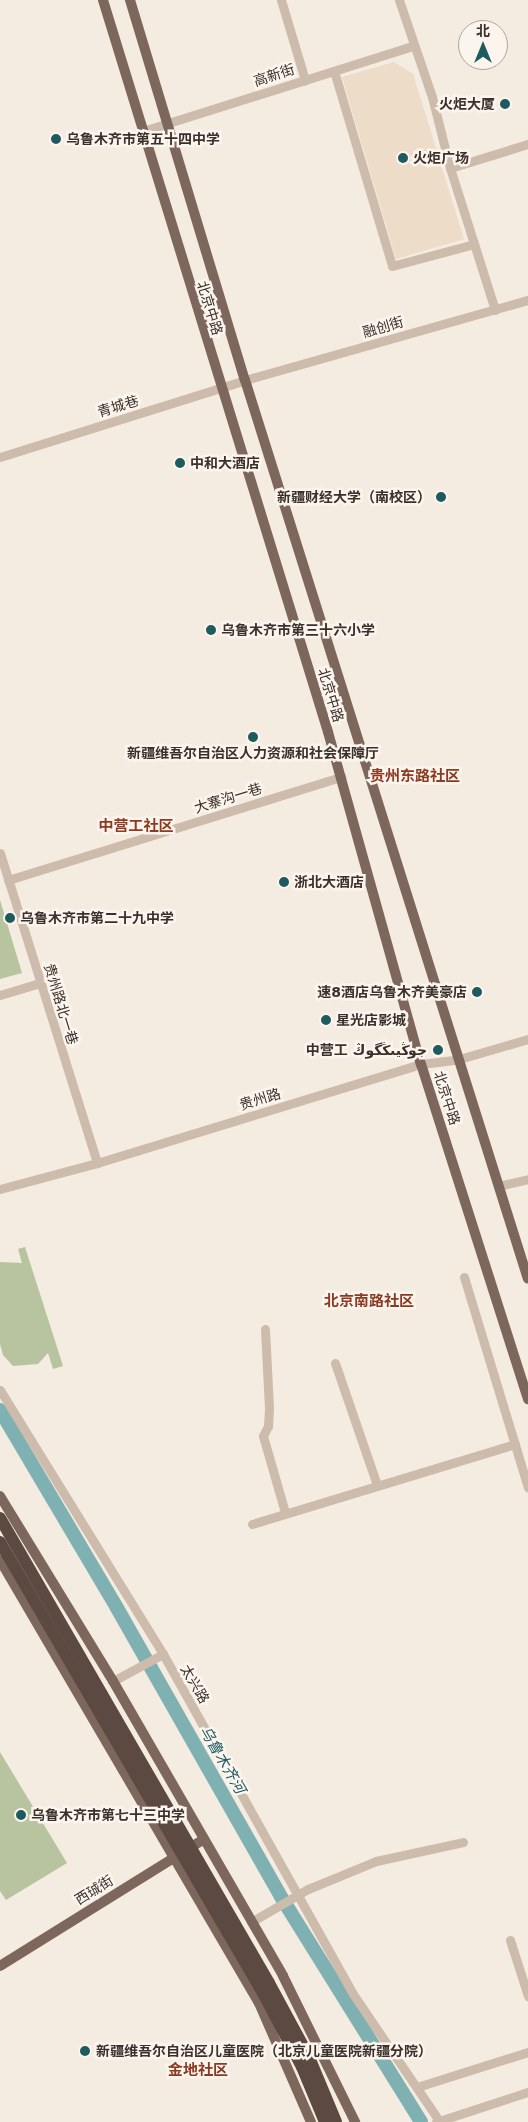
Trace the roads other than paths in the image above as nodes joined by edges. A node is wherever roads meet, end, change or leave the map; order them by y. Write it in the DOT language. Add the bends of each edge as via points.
graph roads {
  1 [pos="103,0"];
  2 [pos="130,0"];
  3 [pos="281,0"];
  4 [pos="399,0"];
  5 [pos="413,46"];
  6 [pos="334,70"];
  7 [pos="305,80"];
  8 [pos="168,123"];
  9 [pos="143,131"];
  10 [pos="528,144"];
  11 [pos="450,168"];
  12 [pos="474,244"];
  13 [pos="528,300"];
  14 [pos="495,310"];
  15 [pos="245,380"];
  16 [pos="220,388"];
  17 [pos="0,457"];
  18 [pos="341,777"];
  19 [pos="0,853"];
  20 [pos="8,880"];
  21 [pos="40,982"];
  22 [pos="0,995"];
  23 [pos="528,1039"];
  24 [pos="456,1060"];
  25 [pos="421,1064"];
  26 [pos="98,1164"];
  27 [pos="528,1178"];
  28 [pos="498,1186"];
  29 [pos="0,1189"];
  30 [pos="464,1277"];
  31 [pos="528,1279"];
  32 [pos="264,1329"];
  33 [pos="334,1363"];
  34 [pos="0,1390"];
  35 [pos="528,1398"];
  36 [pos="515,1444"];
  37 [pos="377,1485"];
  38 [pos="528,1487"];
  39 [pos="0,1496"];
  40 [pos="285,1512"];
  41 [pos="0,1518"];
  42 [pos="252,1524"];
  43 [pos="0,1542"];
  44 [pos="0,1560"];
  45 [pos="160,1655"];
  46 [pos="113,1681"];
  47 [pos="204,1839"];
  48 [pos="463,1842"];
  49 [pos="171,1857"];
  50 [pos="299,1895"];
  51 [pos="251,1922"];
  52 [pos="510,1940"];
  53 [pos="0,1966"];
  54 [pos="528,1996"];
  55 [pos="528,2052"];
  56 [pos="417,2087"];
  57 [pos="528,2092"];
  58 [pos="311,2122"];
  59 [pos="326,2122"];
  60 [pos="336,2122"];
  61 [pos="355,2122"];
  62 [pos="438,2122"];
  1 -- 9 [label="main road, 北京中路"];
  2 -- 8 [label="main road, 北京中路"];
  3 -- 7 [label="street"];
  4 -- 5 [label="street"];
  5 -- 6 [label="street, 高新街"];
  5 -- 11 [label="street" via="432,96"];
  6 -- 7 [label="street, 高新街"];
  6 -- 12 [label="street" via="392,266"];
  7 -- 8 [label="street, 高新街"];
  8 -- 9 [label="street, 高新街"];
  8 -- 15 [label="main road, 北京中路"];
  9 -- 16 [label="main road, 北京中路"];
  10 -- 11 [label="street"];
  11 -- 12 [label="street"];
  12 -- 14 [label="street"];
  13 -- 14 [label="street, 融创街"];
  14 -- 15 [label="street, 融创街"];
  15 -- 16 [label="street, 青城巷"];
  15 -- 24 [label="main road, 北京中路"];
  16 -- 17 [label="street, 青城巷"];
  16 -- 18 [label="main road, 北京中路"];
  18 -- 20 [label="street, 大寨沟一巷"];
  18 -- 25 [label="main road, 北京中路"];
  19 -- 20 [label="street, 贵州路北一巷"];
  20 -- 21 [label="street, 贵州路北一巷"];
  21 -- 22 [label="street"];
  21 -- 26 [label="street, 贵州路北一巷"];
  23 -- 24 [label="street, 贵州路"];
  24 -- 25 [label="street, 贵州路"];
  24 -- 28 [label="main road, 北京中路"];
  25 -- 26 [label="street, 贵州路"];
  25 -- 35 [label="main road, 北京中路"];
  26 -- 29 [label="street, 贵州路"];
  27 -- 28 [label="street"];
  28 -- 31 [label="main road, 北京中路"];
  30 -- 36 [label="street"];
  32 -- 40 [label="street" via="269,1408 268,1426 263,1436"];
  33 -- 37 [label="street"];
  34 -- 45 [label="street, 太兴路"];
  36 -- 37 [label="street"];
  36 -- 38 [label="street"];
  37 -- 40 [label="street"];
  39 -- 46 [label="main road"];
  40 -- 42 [label="street"];
  41 -- 60 [label="highway, bridge" via="269,1983 308,2057"];
  43 -- 59 [label="highway, bridge" via="263,1993 302,2067"];
  44 -- 49 [label="main road"];
  45 -- 46 [label="street"];
  45 -- 50 [label="street, 太兴路"];
  46 -- 47 [label="main road"];
  47 -- 49 [label="main road, 西珹街"];
  47 -- 51 [label="main road"];
  48 -- 50 [label="street" via="376,1861"];
  49 -- 53 [label="main road, 西珹街"];
  49 -- 58 [label="main road" via="259,2003"];
  50 -- 51 [label="street"];
  50 -- 56 [label="street, 太兴路" via="353,1994"];
  51 -- 61 [label="main road" via="283,1976"];
  52 -- 54 [label="street"];
  55 -- 56 [label="street"];
  56 -- 62 [label="street, 太兴路"];
  57 -- 62 [label="street"];
}
